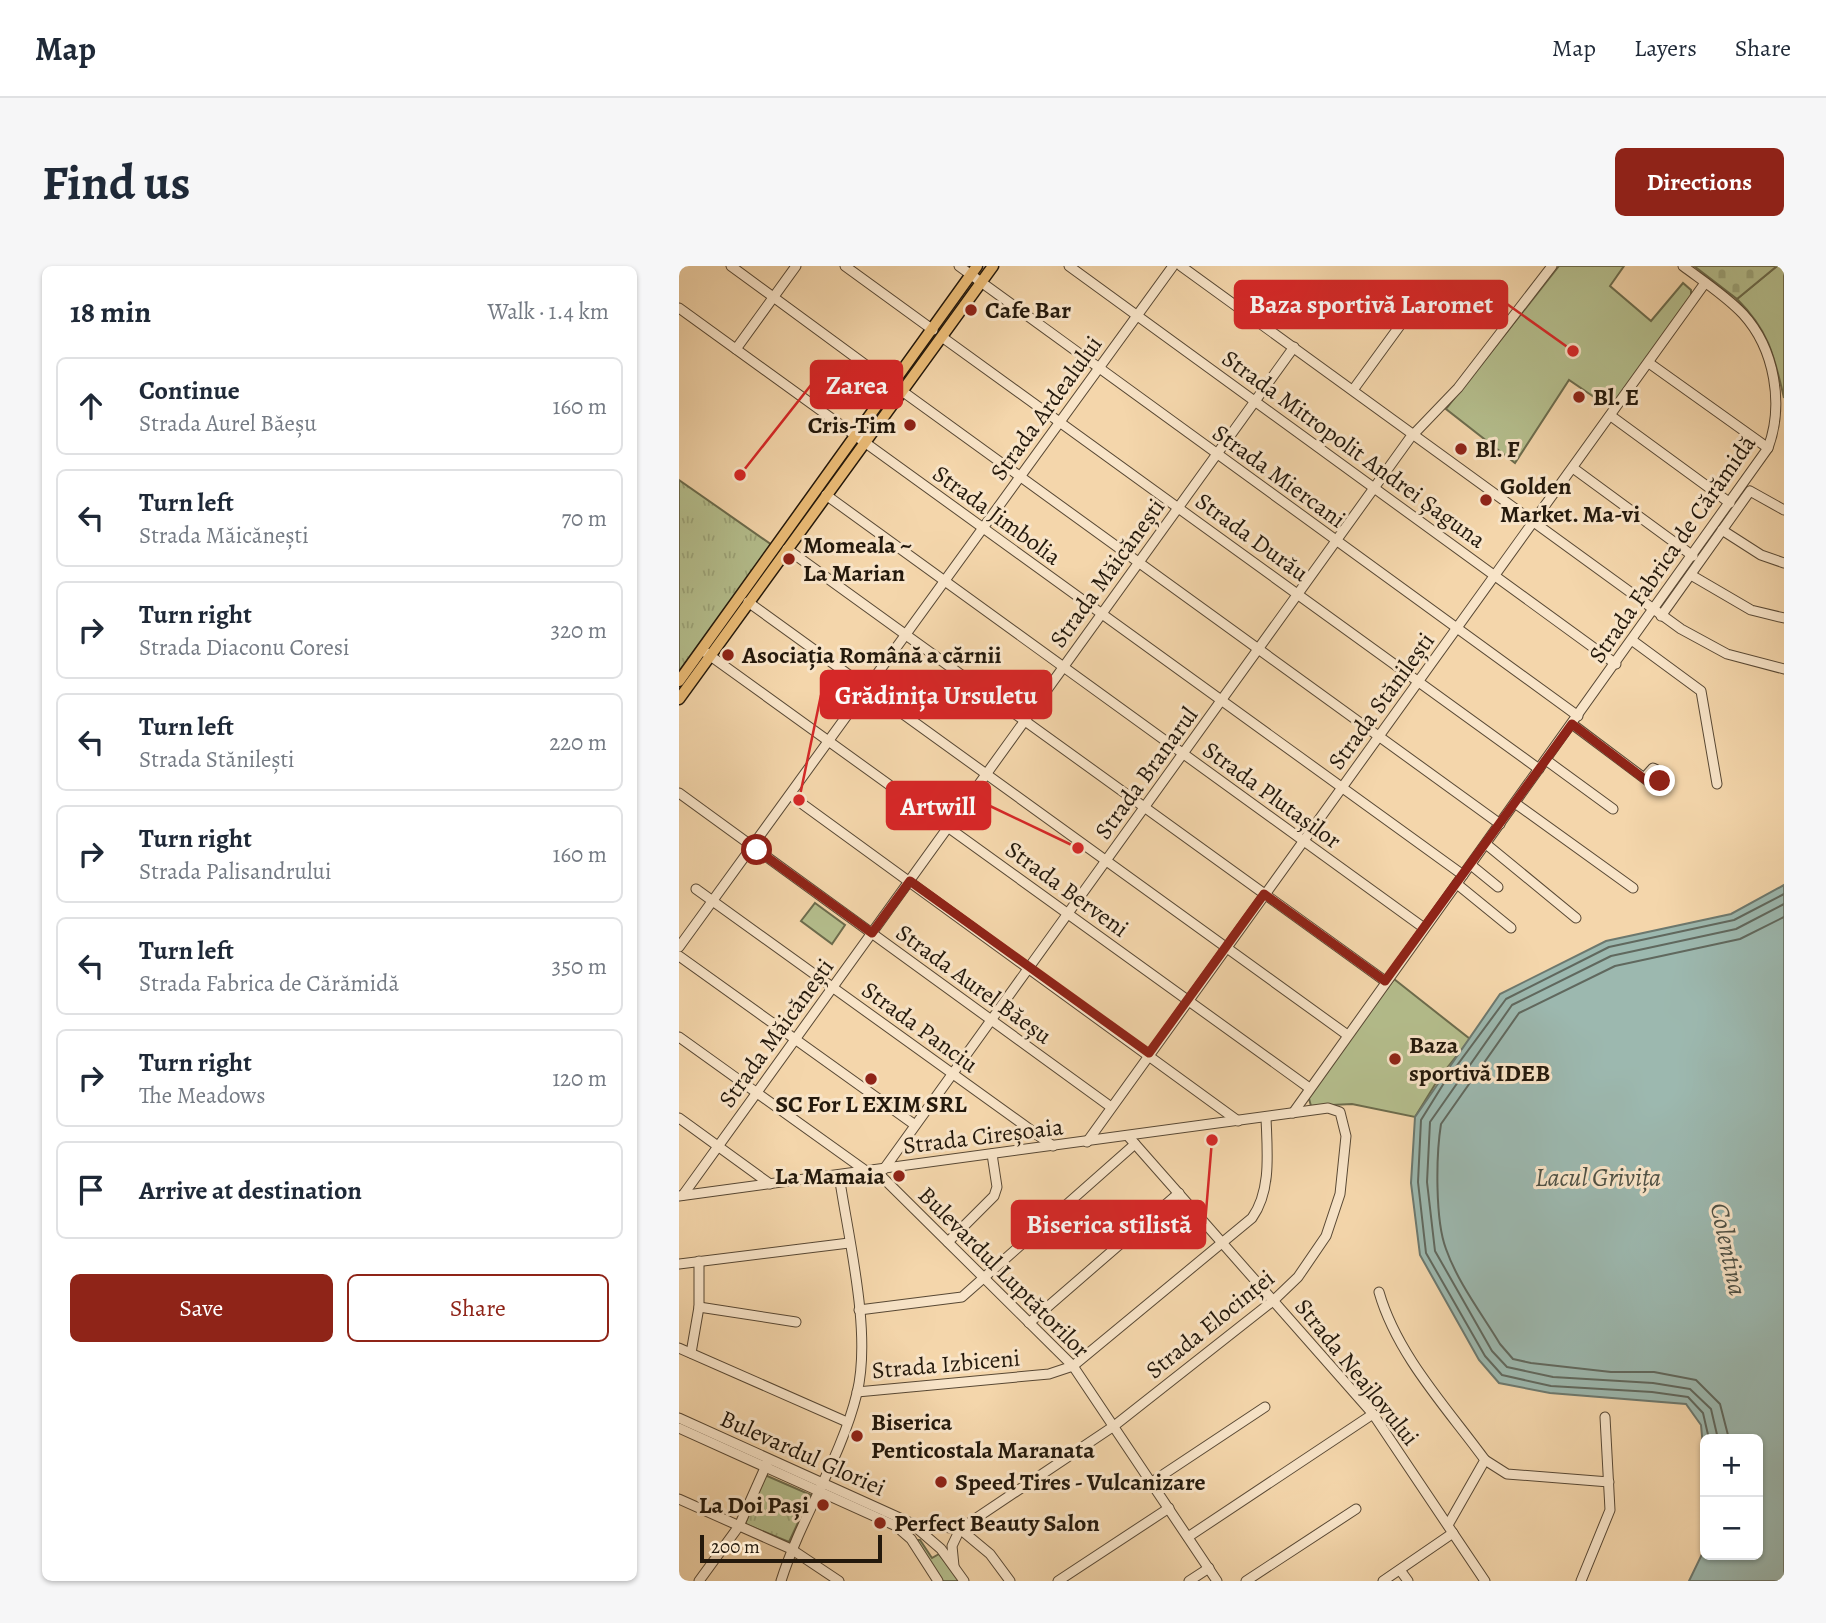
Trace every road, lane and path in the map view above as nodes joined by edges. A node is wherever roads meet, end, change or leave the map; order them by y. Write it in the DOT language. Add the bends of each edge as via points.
graph roads {
  1 [pos="731,266"];
  2 [pos="796,266"];
  3 [pos="845,266"];
  4 [pos="959,266"];
  5 [pos="993,266"];
  6 [pos="1069,266"];
  7 [pos="1173,266"];
  8 [pos="1181,266"];
  9 [pos="1552,266"];
  10 [pos="1683,266"];
  11 [pos="974,270"];
  12 [pos="981,283"];
  13 [pos="1706,283"];
  14 [pos="774,297"];
  15 [pos="1420,298"];
  16 [pos="679,308"];
  17 [pos="1137,316"];
  18 [pos="937,333"];
  19 [pos="1294,347"];
  20 [pos="736,349"];
  21 [pos="1649,363"];
  22 [pos="1099,368"];
  23 [pos="897,388"];
  24 [pos="1353,390"];
  25 [pos="1255,401"];
  26 [pos="1611,416"];
  27 [pos="1060,422"];
  28 [pos="1414,433"];
  29 [pos="860,439"];
  30 [pos="1768,448"];
  31 [pos="1217,454"];
  32 [pos="1573,468"];
  33 [pos="1021,475"];
  34 [pos="1375,489"];
  35 [pos="826,495"];
  36 [pos="1730,503"];
  37 [pos="1178,507"];
  38 [pos="1784,510"];
  39 [pos="1535,523"];
  40 [pos="983,528"];
  41 [pos="1722,530"];
  42 [pos="1337,542"];
  43 [pos="787,549"];
  44 [pos="1693,556"];
  45 [pos="1140,561"];
  46 [pos="1784,563"];
  47 [pos="1691,575"];
  48 [pos="1496,576"];
  49 [pos="945,581"];
  50 [pos="1300,595"];
  51 [pos="748,602"];
  52 [pos="1658,613"];
  53 [pos="1102,614"];
  54 [pos="1784,618"];
  55 [pos="1457,629"];
  56 [pos="906,634"];
  57 [pos="1633,641"];
  58 [pos="1261,648"];
  59 [pos="706,653"];
  60 [pos="1616,664"];
  61 [pos="1063,667"];
  62 [pos="1784,669"];
  63 [pos="679,681"];
  64 [pos="1418,681"];
  65 [pos="867,687"];
  66 [pos="679,699"];
  67 [pos="1223,701"];
  68 [pos="1575,720"];
  69 [pos="1025,721"];
  70 [pos="1380,734"];
  71 [pos="829,741"];
  72 [pos="1184,754"];
  73 [pos="1546,760"];
  74 [pos="1539,769"];
  75 [pos="986,775"];
  76 [pos="1644,778"];
  77 [pos="1717,784"];
  78 [pos="1341,787"];
  79 [pos="679,793"];
  80 [pos="790,795"];
  81 [pos="1518,804"];
  82 [pos="1145,808"];
  83 [pos="1613,809"];
  84 [pos="1500,824"];
  85 [pos="948,827"];
  86 [pos="1303,841"];
  87 [pos="1486,844"];
  88 [pos="752,847"];
  89 [pos="1105,861"];
  90 [pos="1471,865"];
  91 [pos="1460,880"];
  92 [pos="910,881"];
  93 [pos="1498,887"];
  94 [pos="1633,888"];
  95 [pos="696,889"];
  96 [pos="1264,894"];
  97 [pos="713,901"];
  98 [pos="1068,913"];
  99 [pos="1576,918"];
  100 [pos="1424,928"];
  101 [pos="1511,928"];
  102 [pos="872,933"];
  103 [pos="679,947"];
  104 [pos="1226,947"];
  105 [pos="679,956"];
  106 [pos="1029,967"];
  107 [pos="1385,981"];
  108 [pos="833,987"];
  109 [pos="1187,1000"];
  110 [pos="991,1020"];
  111 [pos="1346,1034"];
  112 [pos="679,1037"];
  113 [pos="796,1039"];
  114 [pos="1149,1053"];
  115 [pos="952,1074"];
  116 [pos="1308,1087"];
  117 [pos="757,1093"];
  118 [pos="1111,1107"];
  119 [pos="1293,1113"];
  120 [pos="1266,1117"];
  121 [pos="679,1118"];
  122 [pos="1238,1121"];
  123 [pos="915,1125"];
  124 [pos="1128,1136"];
  125 [pos="1087,1142"];
  126 [pos="1135,1144"];
  127 [pos="718,1146"];
  128 [pos="1053,1146"];
  129 [pos="992,1154"];
  130 [pos="875,1170"];
  131 [pos="839,1175"];
  132 [pos="770,1184"];
  133 [pos="1179,1192"];
  134 [pos="681,1196"];
  135 [pos="948,1242"];
  136 [pos="849,1244"];
  137 [pos="1223,1244"];
  138 [pos="699,1261"];
  139 [pos="679,1264"];
  140 [pos="985,1278"];
  141 [pos="1379,1292"];
  142 [pos="1273,1300"];
  143 [pos="699,1307"];
  144 [pos="859,1311"];
  145 [pos="796,1322"];
  146 [pos="1029,1323"];
  147 [pos="679,1348"];
  148 [pos="691,1353"];
  149 [pos="1073,1366"];
  150 [pos="857,1392"];
  151 [pos="1265,1407"];
  152 [pos="1373,1414"];
  153 [pos="1605,1417"];
  154 [pos="679,1418"];
  155 [pos="847,1422"];
  156 [pos="1114,1426"];
  157 [pos="679,1428"];
  158 [pos="1485,1460"];
  159 [pos="767,1463"];
  160 [pos="1152,1482"];
  161 [pos="1609,1482"];
  162 [pos="821,1487"];
  163 [pos="679,1499"];
  164 [pos="1169,1508"];
  165 [pos="1356,1509"];
  166 [pos="911,1523"];
  167 [pos="739,1526"];
  168 [pos="960,1529"];
  169 [pos="1450,1529"];
  170 [pos="902,1530"];
  171 [pos="1188,1537"];
  172 [pos="791,1549"];
  173 [pos="954,1566"];
  174 [pos="1209,1568"];
  175 [pos="1400,1570"];
  176 [pos="699,1581"];
  177 [pos="781,1581"];
  178 [pos="839,1581"];
  179 [pos="938,1581"];
  180 [pos="964,1581"];
  181 [pos="1010,1581"];
  182 [pos="1058,1581"];
  183 [pos="1189,1581"];
  184 [pos="1217,1581"];
  185 [pos="1246,1581"];
  186 [pos="1383,1581"];
  187 [pos="1408,1581"];
  188 [pos="1485,1581"];
  189 [pos="1581,1581"];
  1 -- 14 [label="street"];
  2 -- 14 [label="street"];
  3 -- 18 [label="street, Strada Durău"];
  4 -- 11 [label="street, Strada Miercani"];
  5 -- 12 [label="main road"];
  6 -- 17 [label="street, Strada Mitropolit Andrei Șaguna"];
  7 -- 17 [label="street, Strada Ardealului"];
  8 -- 19 [label="street"];
  9 -- 28 [label="street, Strada Branarul" via="1458,388"];
  10 -- 13 [label="street, Strada Fabrica de Cărămidă"];
  11 -- 12 [label="street, Strada Miercani"];
  11 -- 18 [label="main road"];
  12 -- 18 [label="main road"];
  12 -- 22 [label="street, Strada Miercani"];
  13 -- 21 [label="street, Strada Stănilești"];
  13 -- 30 [label="street, Strada Fabrica de Cărămidă" via="1743,314 1765,353 1777,402"];
  14 -- 20 [label="street"];
  14 -- 23 [label="street"];
  15 -- 24 [label="street"];
  16 -- 20 [label="street, Strada Jimbolia"];
  17 -- 22 [label="street, Strada Ardealului"];
  17 -- 25 [label="street, Strada Mitropolit Andrei Șaguna"];
  18 -- 23 [label="main road"];
  18 -- 27 [label="street, Strada Durău"];
  19 -- 24 [label="street"];
  19 -- 25 [label="street, Strada Măicănești"];
  20 -- 29 [label="street, Strada Jimbolia"];
  21 -- 26 [label="street, Strada Stănilești"];
  21 -- 30 [label="street"];
  22 -- 27 [label="street, Strada Ardealului"];
  22 -- 31 [label="street, Strada Miercani"];
  23 -- 29 [label="main road"];
  23 -- 33 [label="street"];
  24 -- 28 [label="street"];
  25 -- 31 [label="street, Strada Măicănești"];
  25 -- 34 [label="street, Strada Mitropolit Andrei Șaguna"];
  26 -- 32 [label="street, Strada Stănilești"];
  26 -- 36 [label="street"];
  27 -- 33 [label="street, Strada Ardealului"];
  27 -- 37 [label="street, Strada Durău"];
  28 -- 34 [label="street, Strada Branarul"];
  28 -- 39 [label="street"];
  29 -- 35 [label="main road"];
  29 -- 40 [label="street, Strada Jimbolia"];
  29 -- 59 [label="main road"];
  30 -- 36 [label="street, Strada Fabrica de Cărămidă"];
  31 -- 37 [label="street, Strada Măicănești"];
  31 -- 42 [label="street, Strada Miercani"];
  32 -- 39 [label="street, Strada Stănilești"];
  32 -- 44 [label="street"];
  33 -- 40 [label="street, Strada Ardealului"];
  33 -- 45 [label="street"];
  34 -- 42 [label="street, Strada Branarul"];
  34 -- 48 [label="street, Strada Mitropolit Andrei Șaguna"];
  35 -- 43 [label="main road"];
  35 -- 49 [label="street, Strada Plutașilor"];
  36 -- 44 [label="street, Strada Fabrica de Cărămidă"];
  37 -- 45 [label="street, Strada Măicănești"];
  37 -- 50 [label="street, Strada Durău"];
  38 -- 41 [label="street, Strada Fabrica de Cărămidă" via="1752,490"];
  39 -- 48 [label="street, Strada Stănilești"];
  39 -- 52 [label="street"];
  40 -- 49 [label="street, Strada Ardealului"];
  40 -- 53 [label="street, Strada Jimbolia"];
  41 -- 46 [label="street" via="1761,555"];
  41 -- 47 [label="street, Strada Fabrica de Cărămidă"];
  42 -- 50 [label="street, Strada Branarul"];
  42 -- 55 [label="street, Strada Miercani"];
  43 -- 51 [label="main road"];
  43 -- 56 [label="street"];
  44 -- 52 [label="street, Strada Fabrica de Cărămidă"];
  45 -- 53 [label="street, Strada Măicănești"];
  45 -- 58 [label="street"];
  47 -- 52 [label="street, Strada Fabrica de Cărămidă"];
  47 -- 54 [label="street" via="1751,610"];
  48 -- 55 [label="street, Strada Stănilești"];
  48 -- 60 [label="street, Strada Mitropolit Andrei Șaguna"];
  49 -- 56 [label="street, Strada Ardealului"];
  49 -- 61 [label="street, Strada Plutașilor"];
  50 -- 58 [label="street, Strada Branarul"];
  50 -- 64 [label="street, Strada Durău"];
  51 -- 59 [label="main road"];
  51 -- 65 [label="street"];
  52 -- 57 [label="street, Strada Fabrica de Cărămidă"];
  52 -- 62 [label="street" via="1711,646"];
  53 -- 61 [label="street, Strada Măicănești"];
  53 -- 67 [label="street, Strada Jimbolia"];
  55 -- 64 [label="street, Strada Stănilești"];
  55 -- 68 [label="street, Strada Miercani"];
  56 -- 65 [label="street, Strada Ardealului"];
  56 -- 69 [label="street"];
  57 -- 60 [label="street, Strada Fabrica de Cărămidă"];
  57 -- 77 [label="street" via="1701,691"];
  58 -- 67 [label="street, Strada Branarul"];
  58 -- 70 [label="street"];
  59 -- 63 [label="main road"];
  59 -- 66 [label="main road"];
  59 -- 71 [label="street, Strada Berveni"];
  60 -- 68 [label="street, Strada Fabrica de Cărămidă"];
  61 -- 69 [label="street, Strada Măicănești"];
  61 -- 72 [label="street, Strada Plutașilor"];
  64 -- 70 [label="street, Strada Stănilești"];
  64 -- 74 [label="street, Strada Durău"];
  65 -- 71 [label="street, Strada Ardealului"];
  65 -- 75 [label="street"];
  67 -- 72 [label="street, Strada Branarul"];
  67 -- 78 [label="street, Strada Jimbolia"];
  68 -- 73 [label="street, Strada Fabrica de Cărămidă"];
  68 -- 76 [label="street, Strada Miercani"];
  69 -- 75 [label="street, Strada Măicănești"];
  69 -- 82 [label="street"];
  70 -- 78 [label="street, Strada Stănilești"];
  70 -- 84 [label="street"];
  71 -- 80 [label="street, Strada Ardealului"];
  71 -- 85 [label="street, Strada Berveni"];
  72 -- 82 [label="street, Strada Branarul"];
  72 -- 86 [label="street, Strada Plutașilor"];
  73 -- 74 [label="street, Strada Fabrica de Cărămidă"];
  73 -- 83 [label="street"];
  74 -- 81 [label="street, Strada Fabrica de Cărămidă"];
  75 -- 85 [label="street, Strada Măicănești"];
  75 -- 89 [label="street"];
  78 -- 86 [label="street, Strada Stănilești"];
  78 -- 91 [label="street, Strada Jimbolia"];
  79 -- 88 [label="street, Strada Aurel Băeșu"];
  80 -- 88 [label="street, Strada Ardealului"];
  80 -- 92 [label="street"];
  81 -- 84 [label="street, Strada Fabrica de Cărămidă"];
  81 -- 94 [label="street"];
  82 -- 89 [label="street, Strada Branarul"];
  82 -- 96 [label="street"];
  84 -- 87 [label="street, Strada Fabrica de Cărămidă"];
  85 -- 92 [label="street, Strada Măicănești"];
  85 -- 98 [label="street, Strada Berveni"];
  86 -- 96 [label="street, Strada Stănilești"];
  86 -- 100 [label="street, Strada Plutașilor"];
  87 -- 90 [label="street, Strada Fabrica de Cărămidă"];
  87 -- 99 [label="street"];
  88 -- 97 [label="street, Strada Ardealului"];
  88 -- 102 [label="street, Strada Aurel Băeșu"];
  89 -- 98 [label="street, Strada Branarul"];
  89 -- 104 [label="street"];
  90 -- 91 [label="street, Strada Fabrica de Cărămidă"];
  90 -- 93 [label="street"];
  91 -- 100 [label="street, Strada Fabrica de Cărămidă"];
  91 -- 101 [label="street, Strada Jimbolia"];
  92 -- 102 [label="street, Strada Măicănești"];
  92 -- 106 [label="street"];
  95 -- 97 [label="street, Strada Panciu"];
  96 -- 104 [label="street, Strada Stănilești"];
  96 -- 107 [label="street"];
  97 -- 103 [label="street, Strada Ardealului"];
  97 -- 108 [label="street, Strada Panciu"];
  98 -- 106 [label="street, Strada Branarul"];
  98 -- 109 [label="street, Strada Berveni"];
  100 -- 107 [label="street, Strada Fabrica de Cărămidă"];
  102 -- 108 [label="street, Strada Măicănești"];
  102 -- 110 [label="street, Strada Aurel Băeșu"];
  104 -- 109 [label="street, Strada Stănilești"];
  104 -- 111 [label="street"];
  105 -- 113 [label="street"];
  106 -- 110 [label="street, Strada Branarul"];
  106 -- 114 [label="street"];
  107 -- 111 [label="street, Strada Fabrica de Cărămidă"];
  108 -- 113 [label="street, Strada Măicănești"];
  108 -- 115 [label="street, Strada Panciu"];
  109 -- 114 [label="street, Strada Stănilești"];
  109 -- 116 [label="street, Strada Berveni"];
  110 -- 115 [label="street, Strada Branarul"];
  110 -- 118 [label="street, Strada Aurel Băeșu"];
  111 -- 116 [label="street, Strada Fabrica de Cărămidă"];
  112 -- 117 [label="street, Bulevardul Luptătorilor"];
  113 -- 117 [label="street, Strada Măicănești"];
  113 -- 123 [label="street"];
  114 -- 118 [label="street, Strada Stănilești"];
  114 -- 122 [label="street"];
  115 -- 123 [label="street, Strada Branarul"];
  115 -- 128 [label="street, Strada Panciu"];
  116 -- 119 [label="street, Strada Fabrica de Cărămidă"];
  117 -- 127 [label="street, Strada Măicănești"];
  117 -- 130 [label="street, Bulevardul Luptătorilor"];
  118 -- 125 [label="street, Strada Stănilești"];
  119 -- 120 [label="street, Strada Cireșoaia"];
  119 -- 142 [label="street, Strada Elocinței" via="1328,1108 1340,1112 1346,1136 1343,1171 1326,1237 1308,1266"];
  120 -- 122 [label="street, Strada Cireșoaia"];
  120 -- 137 [label="street" via="1267,1170 1261,1204 1252,1219"];
  121 -- 127 [label="street"];
  122 -- 124 [label="street, Strada Cireșoaia"];
  123 -- 130 [label="street, Strada Branarul"];
  124 -- 125 [label="street, Strada Cireșoaia"];
  124 -- 126 [label="street, Strada Neajlovului"];
  125 -- 128 [label="street, Strada Cireșoaia"];
  126 -- 133 [label="street, Strada Neajlovului"];
  126 -- 140 [label="street"];
  127 -- 132 [label="street"];
  127 -- 134 [label="street, Strada Măicănești"];
  128 -- 129 [label="street, Strada Cireșoaia"];
  129 -- 130 [label="street, Strada Cireșoaia"];
  129 -- 135 [label="street" via="994,1196"];
  130 -- 131 [label="street, Strada Cireșoaia"];
  130 -- 135 [label="street, Bulevardul Luptătorilor"];
  131 -- 132 [label="street, Strada Cireșoaia"];
  131 -- 136 [label="street"];
  132 -- 134 [label="street, Strada Cireșoaia"];
  133 -- 137 [label="street, Strada Neajlovului"];
  133 -- 146 [label="street"];
  135 -- 140 [label="street, Bulevardul Luptătorilor"];
  136 -- 138 [label="street"];
  136 -- 144 [label="street"];
  137 -- 142 [label="street, Strada Neajlovului"];
  137 -- 149 [label="street"];
  138 -- 139 [label="street"];
  138 -- 143 [label="street"];
  140 -- 144 [label="street" via="954,1299"];
  140 -- 146 [label="street, Bulevardul Luptătorilor"];
  141 -- 158 [label="street" via="1408,1354"];
  142 -- 152 [label="street, Strada Neajlovului"];
  142 -- 156 [label="street, Strada Elocinței"];
  143 -- 145 [label="street"];
  143 -- 148 [label="street"];
  144 -- 150 [label="street"];
  146 -- 149 [label="street, Bulevardul Luptătorilor"];
  147 -- 148 [label="street"];
  148 -- 155 [label="street"];
  149 -- 150 [label="street, Strada Izbiceni" via="1027,1376"];
  149 -- 156 [label="street, Bulevardul Luptătorilor"];
  150 -- 155 [label="street, Strada Izbiceni"];
  151 -- 160 [label="street"];
  152 -- 169 [label="street, Strada Neajlovului"];
  152 -- 171 [label="street"];
  153 -- 161 [label="street"];
  154 -- 159 [label="street, Bulevardul Gloriei"];
  155 -- 162 [label="street, Strada Izbiceni"];
  156 -- 160 [label="street, Bulevardul Luptătorilor"];
  156 -- 168 [label="street, Strada Elocinței"];
  157 -- 159 [label="street, Bulevardul Gloriei"];
  158 -- 161 [label="street" via="1507,1474"];
  158 -- 169 [label="street"];
  159 -- 162 [label="street, Bulevardul Gloriei"];
  159 -- 167 [label="street"];
  160 -- 164 [label="street, Bulevardul Luptătorilor"];
  161 -- 189 [label="street" via="1610,1510"];
  162 -- 166 [label="street, Bulevardul Gloriei"];
  162 -- 170 [label="street, Bulevardul Gloriei"];
  162 -- 172 [label="street, Strada Izbiceni"];
  163 -- 167 [label="street"];
  164 -- 171 [label="street, Bulevardul Luptătorilor"];
  164 -- 182 [label="street"];
  165 -- 185 [label="street"];
  166 -- 168 [label="street"];
  166 -- 170 [label="street"];
  166 -- 173 [label="street" via="934,1541"];
  167 -- 172 [label="street"];
  167 -- 176 [label="street"];
  168 -- 173 [label="street" via="951,1551"];
  168 -- 181 [label="street" via="991,1554"];
  169 -- 175 [label="street"];
  169 -- 188 [label="street, Strada Neajlovului"];
  170 -- 179 [label="street"];
  171 -- 174 [label="street, Bulevardul Luptătorilor"];
  172 -- 177 [label="street, Strada Izbiceni"];
  172 -- 178 [label="street"];
  173 -- 180 [label="street"];
  174 -- 183 [label="street"];
  174 -- 184 [label="street, Bulevardul Luptătorilor"];
  175 -- 186 [label="street"];
  175 -- 187 [label="street"];
}
